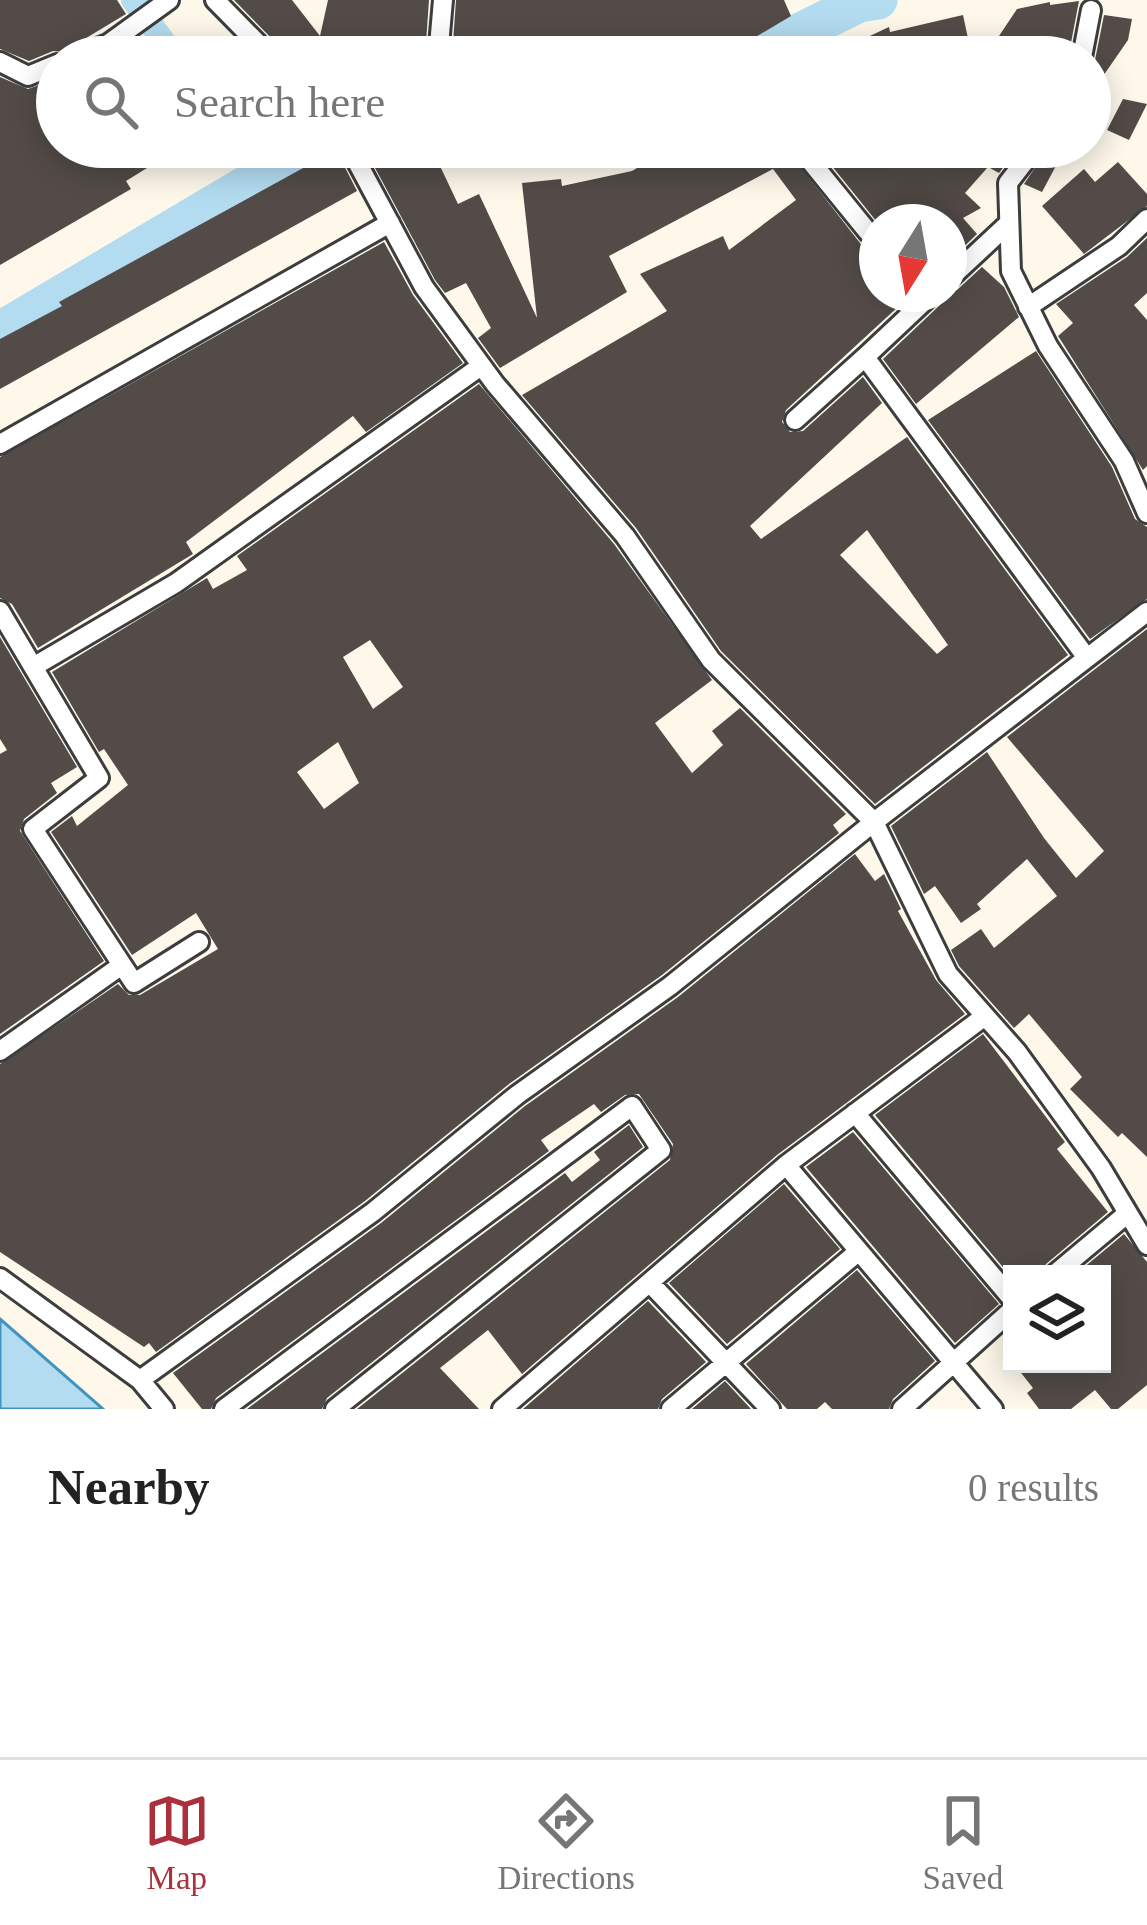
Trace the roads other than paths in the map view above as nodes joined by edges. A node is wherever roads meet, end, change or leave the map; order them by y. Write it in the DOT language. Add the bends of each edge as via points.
graph roads {
  1 [pos="169,0"];
  2 [pos="215,0"];
  3 [pos="442,0"];
  4 [pos="1091,10"];
  5 [pos="118,36"];
  6 [pos="250,36"];
  7 [pos="439,36"];
  8 [pos="1086,36"];
  9 [pos="0,62"];
  10 [pos="36,73"];
  11 [pos="361,168"];
  12 [pos="816,168"];
  13 [pos="1020,168"];
  14 [pos="1147,219"];
  15 [pos="859,221"];
  16 [pos="390,223"];
  17 [pos="1009,223"];
  18 [pos="967,262"];
  19 [pos="1028,308"];
  20 [pos="912,312"];
  21 [pos="865,356"];
  22 [pos="482,366"];
  23 [pos="795,420"];
  24 [pos="0,444"];
  25 [pos="1147,513"];
  26 [pos="0,611"];
  27 [pos="1147,613"];
  28 [pos="1087,658"];
  29 [pos="33,667"];
  30 [pos="874,822"];
  31 [pos="199,942"];
  32 [pos="122,964"];
  33 [pos="985,1016"];
  34 [pos="0,1051"];
  35 [pos="855,1113"];
  36 [pos="786,1165"];
  37 [pos="1128,1214"];
  38 [pos="1147,1245"];
  39 [pos="859,1251"];
  40 [pos="1065,1265"];
  41 [pos="0,1277"];
  42 [pos="650,1283"];
  43 [pos="1003,1288"];
  44 [pos="1003,1319"];
  45 [pos="726,1363"];
  46 [pos="957,1363"];
  47 [pos="140,1380"];
  48 [pos="523,1392"];
  49 [pos="164,1409"];
  50 [pos="224,1409"];
  51 [pos="335,1409"];
  52 [pos="502,1409"];
  53 [pos="540,1409"];
  54 [pos="671,1409"];
  55 [pos="770,1409"];
  56 [pos="902,1409"];
  57 [pos="993,1409"];
  1 -- 5 [label="street"];
  2 -- 6 [label="street"];
  3 -- 7 [label="street"];
  4 -- 8 [label="street"];
  9 -- 10 [label="street"];
  11 -- 16 [label="street"];
  12 -- 15 [label="street"];
  13 -- 17 [label="street" via="1008,183"];
  14 -- 19 [label="street"];
  16 -- 22 [label="street" via="424,287"];
  16 -- 24 [label="street"];
  17 -- 18 [label="street"];
  17 -- 19 [label="street" via="1011,271"];
  19 -- 25 [label="street" via="1124,461"];
  20 -- 21 [label="street"];
  21 -- 23 [label="street"];
  21 -- 28 [label="street"];
  22 -- 29 [label="street" via="176,583"];
  22 -- 30 [label="street" via="625,536 711,660"];
  26 -- 29 [label="street"];
  27 -- 28 [label="street"];
  28 -- 30 [label="street"];
  29 -- 32 [label="street" via="100,778 33,829"];
  30 -- 33 [label="street" via="948,974"];
  30 -- 47 [label="street" via="373,1212"];
  31 -- 32 [label="street" via="134,983"];
  32 -- 34 [label="street"];
  33 -- 35 [label="street"];
  33 -- 37 [label="street"];
  35 -- 36 [label="street"];
  35 -- 43 [label="street"];
  36 -- 39 [label="street"];
  36 -- 42 [label="street"];
  37 -- 38 [label="street"];
  37 -- 40 [label="street"];
  39 -- 45 [label="street"];
  39 -- 46 [label="street"];
  41 -- 47 [label="street"];
  42 -- 45 [label="street"];
  42 -- 48 [label="street"];
  44 -- 46 [label="street"];
  45 -- 54 [label="street"];
  45 -- 55 [label="street"];
  46 -- 56 [label="street"];
  46 -- 57 [label="street"];
  47 -- 49 [label="street"];
  48 -- 52 [label="street"];
  48 -- 53 [label="street"];
  50 -- 51 [label="street" via="632,1106 661,1150"];
}
